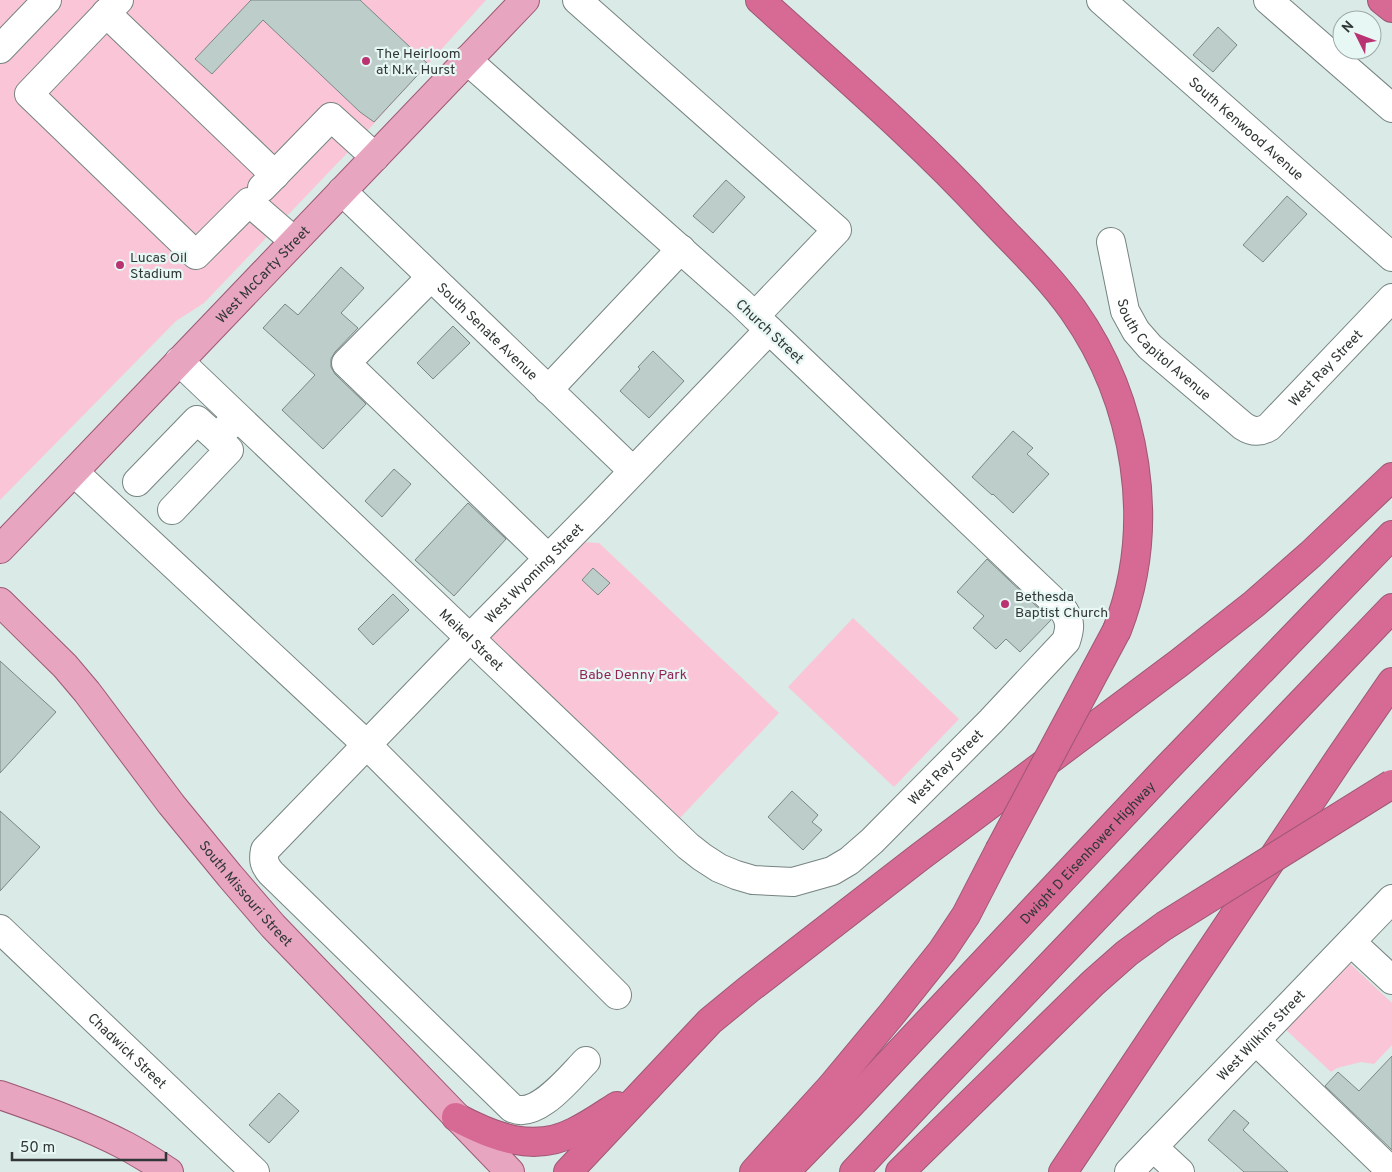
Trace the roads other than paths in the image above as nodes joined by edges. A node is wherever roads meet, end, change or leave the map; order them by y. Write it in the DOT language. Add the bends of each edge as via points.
graph roads {
  1 [pos="47,0"];
  2 [pos="524,0"];
  3 [pos="577,0"];
  4 [pos="760,0"];
  5 [pos="1101,0"];
  6 [pos="1268,0"];
  7 [pos="1382,0"];
  8 [pos="112,7"];
  9 [pos="1392,8"];
  10 [pos="0,49"];
  11 [pos="468,60"];
  12 [pos="1392,108"];
  13 [pos="375,157"];
  14 [pos="275,175"];
  15 [pos="342,191"];
  16 [pos="249,202"];
  17 [pos="294,241"];
  18 [pos="1111,242"];
  19 [pos="681,250"];
  20 [pos="1392,257"];
  21 [pos="431,277"];
  22 [pos="1392,298"];
  23 [pos="762,323"];
  24 [pos="179,361"];
  25 [pos="548,390"];
  26 [pos="237,416"];
  27 [pos="1256,432"];
  28 [pos="217,438"];
  29 [pos="633,471"];
  30 [pos="74,472"];
  31 [pos="1392,477"];
  32 [pos="137,482"];
  33 [pos="172,510"];
  34 [pos="1392,535"];
  35 [pos="0,549"];
  36 [pos="548,558"];
  37 [pos="0,602"];
  38 [pos="1392,608"];
  39 [pos="1064,611"];
  40 [pos="470,638"];
  41 [pos="1392,682"];
  42 [pos="366,744"];
  43 [pos="1392,784"];
  44 [pos="782,882"];
  45 [pos="1392,899"];
  46 [pos="0,929"];
  47 [pos="1351,942"];
  48 [pos="1392,980"];
  49 [pos="617,996"];
  50 [pos="1256,1041"];
  51 [pos="586,1061"];
  52 [pos="652,1084"];
  53 [pos="0,1095"];
  54 [pos="456,1117"];
  55 [pos="1153,1147"];
  56 [pos="169,1172"];
  57 [pos="255,1172"];
  58 [pos="510,1172"];
  59 [pos="568,1172"];
  60 [pos="754,1172"];
  61 [pos="786,1172"];
  62 [pos="854,1172"];
  63 [pos="900,1172"];
  64 [pos="1063,1172"];
  65 [pos="1129,1172"];
  66 [pos="1180,1172"];
  67 [pos="1392,1172"];
  1 -- 10 [label="street"];
  2 -- 11 [label="main road, West McCarty Street"];
  3 -- 23 [label="street, West Wyoming Street" via="837,230"];
  4 -- 60 [label="highway, bridge" via="952,176 1073,310 1094,342 1123,413 1137,478 1138,515 1133,577 1117,630 966,915 891,1015"];
  5 -- 20 [label="street, South Kenwood Avenue"];
  6 -- 12 [label="street"];
  7 -- 9 [label="highway"];
  8 -- 14 [label="street"];
  8 -- 16 [label="street" via="29,94 196,255"];
  11 -- 13 [label="main road, West McCarty Street"];
  11 -- 19 [label="street, Church Street"];
  13 -- 14 [label="street" via="331,117"];
  13 -- 15 [label="main road, West McCarty Street"];
  14 -- 16 [label="street"];
  15 -- 17 [label="main road, West McCarty Street"];
  15 -- 21 [label="street, South Senate Avenue"];
  16 -- 17 [label="street"];
  17 -- 24 [label="main road, West McCarty Street"];
  18 -- 27 [label="street, South Capitol Avenue" via="1125,311 1136,331 1150,347 1243,426"];
  19 -- 23 [label="street, Church Street"];
  19 -- 25 [label="street"];
  21 -- 25 [label="street, South Senate Avenue"];
  21 -- 36 [label="street" via="346,363"];
  22 -- 27 [label="street, West Ray Street" via="1269,427"];
  23 -- 29 [label="street, West Wyoming Street"];
  23 -- 39 [label="street, Church Street"];
  24 -- 26 [label="street, Meikel Street"];
  24 -- 30 [label="main road, West McCarty Street"];
  25 -- 29 [label="street, South Senate Avenue"];
  26 -- 28 [label="street"];
  26 -- 40 [label="street, Meikel Street"];
  28 -- 32 [label="street" via="197,420"];
  28 -- 33 [label="street" via="229,450"];
  29 -- 36 [label="street, West Wyoming Street"];
  30 -- 35 [label="main road, West McCarty Street"];
  30 -- 42 [label="street"];
  31 -- 52 [label="highway" via="1254,604 748,989 710,1021"];
  34 -- 61 [label="highway, Dwight D Eisenhower Highway"];
  36 -- 40 [label="street, West Wyoming Street"];
  37 -- 54 [label="main road, South Missouri Street" via="71,673 171,804 273,926"];
  38 -- 62 [label="highway"];
  39 -- 44 [label="street, West Ray Street" via="1070,621 1066,641 872,841 832,871"];
  40 -- 42 [label="street, West Wyoming Street"];
  40 -- 44 [label="street, Meikel Street" via="695,852 718,868 736,875"];
  41 -- 64 [label="highway"];
  42 -- 49 [label="street"];
  42 -- 51 [label="street, West Wyoming Street" via="270,843 263,857 268,869 512,1108 520,1111 546,1102"];
  43 -- 63 [label="highway, bridge" via="1164,926 1127,953"];
  45 -- 47 [label="street, West Wilkins Street"];
  46 -- 57 [label="street, Chadwick Street"];
  47 -- 48 [label="street"];
  47 -- 50 [label="street, West Wilkins Street"];
  50 -- 55 [label="street, West Wilkins Street"];
  50 -- 67 [label="street"];
  52 -- 54 [label="highway" via="573,1133 544,1142 513,1141"];
  52 -- 59 [label="highway"];
  53 -- 56 [label="main road" via="97,1132"];
  54 -- 58 [label="main road, South Missouri Street"];
  55 -- 65 [label="street, West Wilkins Street"];
  55 -- 66 [label="street"];
}
